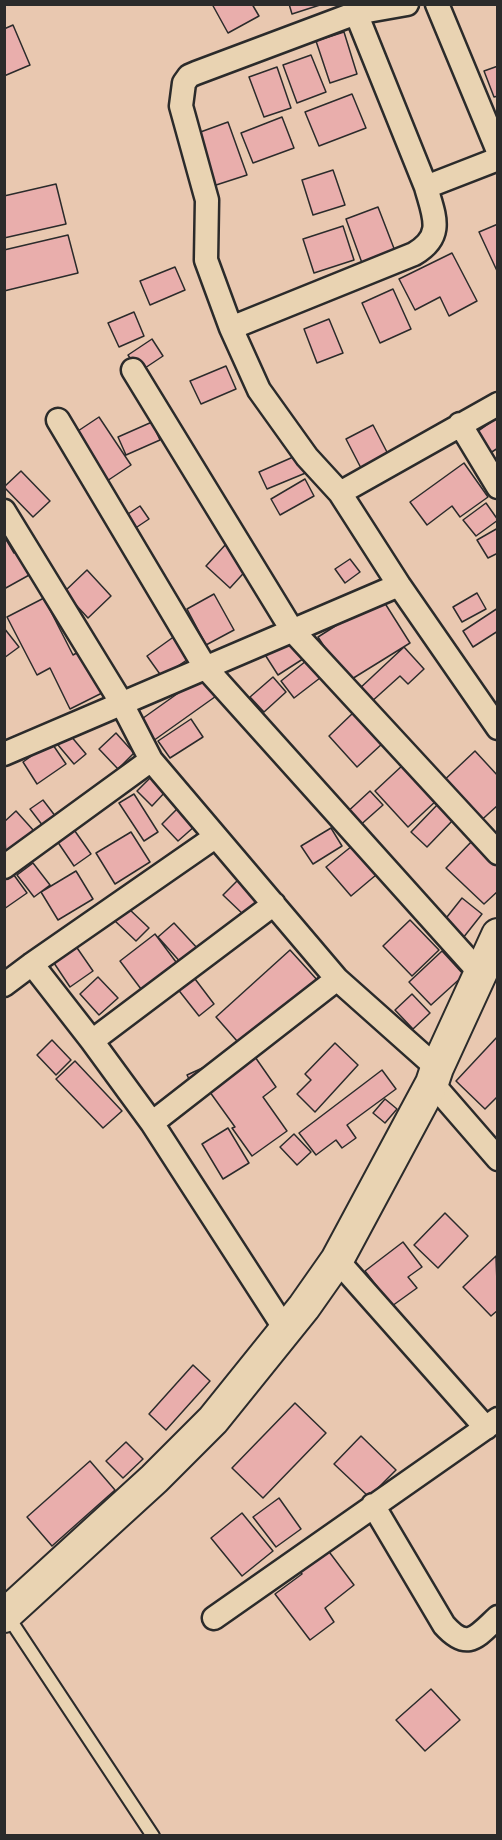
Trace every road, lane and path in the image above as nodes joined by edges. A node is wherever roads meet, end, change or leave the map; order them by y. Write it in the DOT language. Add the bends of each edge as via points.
graph roads {
  1 [pos="407,4"];
  2 [pos="437,4"];
  3 [pos="356,13"];
  4 [pos="498,151"];
  5 [pos="498,159"];
  6 [pos="426,187"];
  7 [pos="231,328"];
  8 [pos="133,370"];
  9 [pos="498,404"];
  10 [pos="58,420"];
  11 [pos="460,424"];
  12 [pos="498,487"];
  13 [pos="340,493"];
  14 [pos="4,510"];
  15 [pos="399,585"];
  16 [pos="292,630"];
  17 [pos="205,667"];
  18 [pos="121,702"];
  19 [pos="498,728"];
  20 [pos="6,745"];
  21 [pos="151,760"];
  22 [pos="215,837"];
  23 [pos="498,853"];
  24 [pos="4,867"];
  25 [pos="274,904"];
  26 [pos="498,935"];
  27 [pos="32,964"];
  28 [pos="480,973"];
  29 [pos="337,979"];
  30 [pos="4,985"];
  31 [pos="92,1041"];
  32 [pos="434,1076"];
  33 [pos="152,1123"];
  34 [pos="498,1159"];
  35 [pos="337,1260"];
  36 [pos="285,1329"];
  37 [pos="492,1424"];
  38 [pos="373,1504"];
  39 [pos="6,1615"];
  40 [pos="498,1617"];
  41 [pos="214,1618"];
  42 [pos="153,1836"];
  1 -- 3 [label="street"];
  2 -- 4 [label="street"];
  3 -- 6 [label="street"];
  3 -- 7 [label="street" via="202,70 184,83 181,106 207,200 206,260"];
  5 -- 6 [label="street"];
  6 -- 7 [label="street" via="436,221 435,232 424,249"];
  7 -- 13 [label="street" via="259,390 307,457"];
  8 -- 16 [label="street"];
  9 -- 11 [label="street"];
  10 -- 17 [label="street"];
  11 -- 12 [label="street"];
  11 -- 13 [label="street"];
  13 -- 15 [label="street"];
  14 -- 18 [label="street"];
  15 -- 16 [label="street"];
  15 -- 19 [label="street"];
  16 -- 17 [label="street"];
  16 -- 23 [label="street"];
  17 -- 18 [label="street"];
  17 -- 28 [label="street"];
  18 -- 20 [label="street"];
  18 -- 21 [label="street"];
  21 -- 22 [label="street"];
  21 -- 24 [label="street"];
  22 -- 25 [label="street"];
  22 -- 27 [label="street"];
  25 -- 29 [label="street"];
  25 -- 31 [label="street"];
  26 -- 28 [label="street"];
  27 -- 30 [label="street"];
  27 -- 31 [label="street"];
  28 -- 32 [label="street"];
  29 -- 32 [label="street"];
  29 -- 33 [label="street"];
  31 -- 33 [label="street"];
  32 -- 34 [label="street"];
  32 -- 35 [label="street"];
  33 -- 36 [label="street"];
  35 -- 36 [label="street"];
  35 -- 37 [label="street"];
  36 -- 39 [label="street" via="213,1420"];
  37 -- 38 [label="street"];
  38 -- 40 [label="street" via="451,1633 466,1641 476,1638"];
  38 -- 41 [label="street"];
  39 -- 42 [label="lane"];
}
